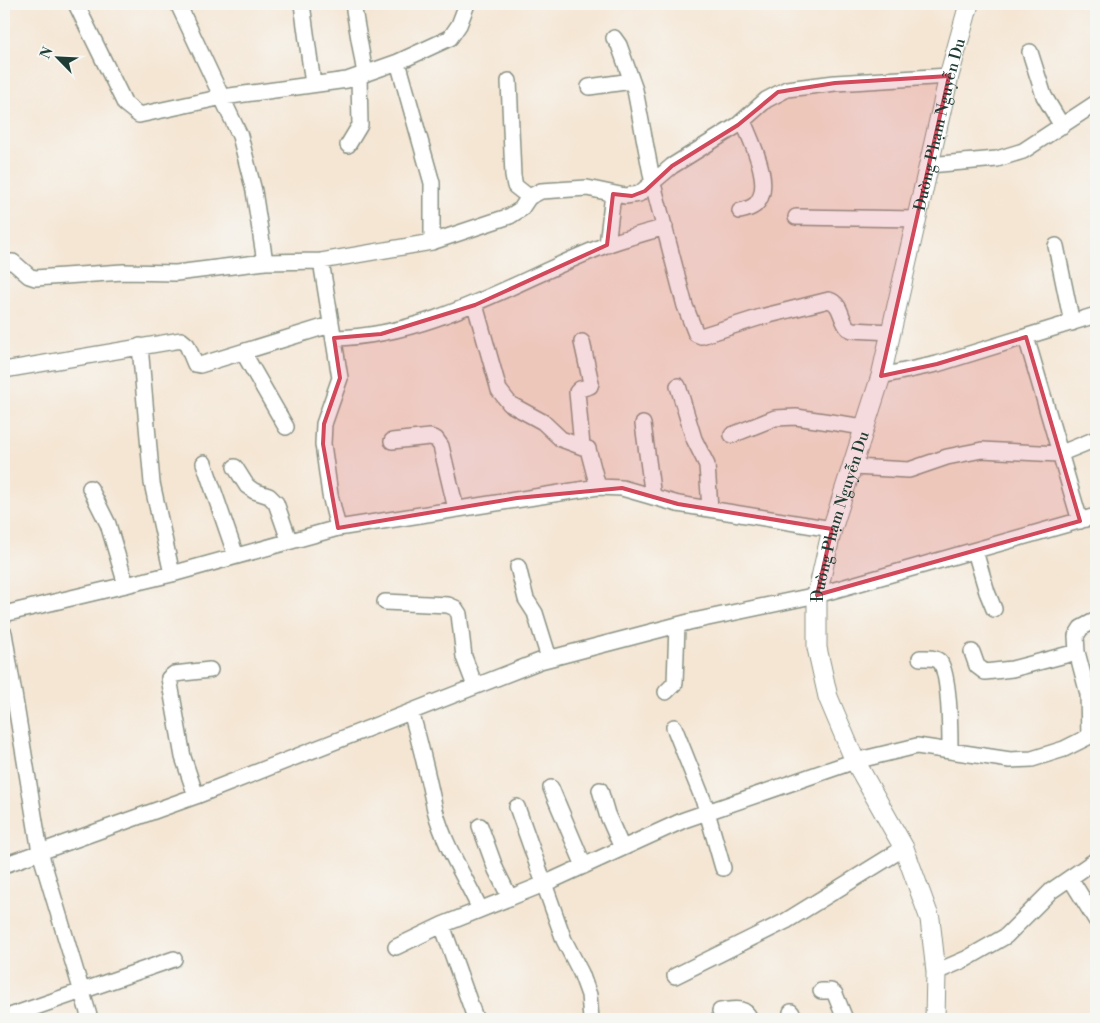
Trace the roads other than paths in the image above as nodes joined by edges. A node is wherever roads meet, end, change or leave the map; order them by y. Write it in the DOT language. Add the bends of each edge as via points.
graph roads {
  1 [pos="76,4"];
  2 [pos="178,4"];
  3 [pos="302,4"];
  4 [pos="354,4"];
  5 [pos="466,4"];
  6 [pos="969,4"];
  7 [pos="614,38"];
  8 [pos="1030,52"];
  9 [pos="398,62"];
  10 [pos="362,75"];
  11 [pos="950,76"];
  12 [pos="509,81"];
  13 [pos="632,81"];
  14 [pos="312,84"];
  15 [pos="589,87"];
  16 [pos="223,97"];
  17 [pos="1096,103"];
  18 [pos="743,120"];
  19 [pos="1062,126"];
  20 [pos="348,145"];
  21 [pos="929,165"];
  22 [pos="653,184"];
  23 [pos="613,194"];
  24 [pos="529,197"];
  25 [pos="740,211"];
  26 [pos="796,217"];
  27 [pos="917,219"];
  28 [pos="665,228"];
  29 [pos="432,242"];
  30 [pos="607,245"];
  31 [pos="1056,246"];
  32 [pos="321,261"];
  33 [pos="4,262"];
  34 [pos="265,262"];
  35 [pos="475,304"];
  36 [pos="1096,315"];
  37 [pos="1072,323"];
  38 [pos="332,331"];
  39 [pos="891,332"];
  40 [pos="1026,337"];
  41 [pos="582,342"];
  42 [pos="140,346"];
  43 [pos="243,352"];
  44 [pos="4,370"];
  45 [pos="881,376"];
  46 [pos="678,386"];
  47 [pos="644,424"];
  48 [pos="286,427"];
  49 [pos="864,427"];
  50 [pos="732,435"];
  51 [pos="1096,439"];
  52 [pos="392,441"];
  53 [pos="582,446"];
  54 [pos="1059,454"];
  55 [pos="204,463"];
  56 [pos="236,467"];
  57 [pos="853,467"];
  58 [pos="598,487"];
  59 [pos="90,488"];
  60 [pos="654,497"];
  61 [pos="456,509"];
  62 [pos="710,509"];
  63 [pos="1096,516"];
  64 [pos="1080,521"];
  65 [pos="338,528"];
  66 [pos="832,529"];
  67 [pos="289,540"];
  68 [pos="975,551"];
  69 [pos="236,556"];
  70 [pos="518,567"];
  71 [pos="172,574"];
  72 [pos="126,585"];
  73 [pos="817,595"];
  74 [pos="385,602"];
  75 [pos="994,609"];
  76 [pos="4,614"];
  77 [pos="1096,620"];
  78 [pos="676,625"];
  79 [pos="4,633"];
  80 [pos="972,652"];
  81 [pos="1077,652"];
  82 [pos="549,658"];
  83 [pos="920,658"];
  84 [pos="210,670"];
  85 [pos="475,686"];
  86 [pos="666,692"];
  87 [pos="411,712"];
  88 [pos="674,727"];
  89 [pos="1092,734"];
  90 [pos="950,750"];
  91 [pos="855,760"];
  92 [pos="551,788"];
  93 [pos="600,790"];
  94 [pos="196,796"];
  95 [pos="517,807"];
  96 [pos="708,812"];
  97 [pos="480,826"];
  98 [pos="622,848"];
  99 [pos="904,848"];
  100 [pos="40,852"];
  101 [pos="1096,860"];
  102 [pos="4,865"];
  103 [pos="584,866"];
  104 [pos="723,868"];
  105 [pos="1070,878"];
  106 [pos="544,884"];
  107 [pos="510,898"];
  108 [pos="480,909"];
  109 [pos="1096,920"];
  110 [pos="442,925"];
  111 [pos="396,947"];
  112 [pos="174,959"];
  113 [pos="936,972"];
  114 [pos="674,976"];
  115 [pos="81,991"];
  116 [pos="821,991"];
  117 [pos="720,1011"];
  118 [pos="474,1015"];
  119 [pos="4,1018"];
  120 [pos="90,1019"];
  121 [pos="591,1019"];
  122 [pos="750,1019"];
  123 [pos="845,1019"];
  124 [pos="935,1019"];
  1 -- 16 [label="street" via="125,104 133,112 147,115"];
  2 -- 16 [label="street"];
  3 -- 14 [label="street"];
  4 -- 10 [label="street"];
  5 -- 9 [label="street" via="459,25 450,38"];
  6 -- 11 [label="main road, Đường Phạm Nguyễn Du"];
  7 -- 13 [label="street"];
  8 -- 19 [label="street" via="1044,96"];
  9 -- 10 [label="street"];
  9 -- 29 [label="street" via="432,183"];
  10 -- 14 [label="street"];
  10 -- 20 [label="street" via="360,125"];
  11 -- 18 [label="street" via="787,89 766,100"];
  11 -- 21 [label="main road, Đường Phạm Nguyễn Du"];
  12 -- 24 [label="street" via="513,176 515,186"];
  13 -- 15 [label="street"];
  13 -- 22 [label="street"];
  14 -- 16 [label="street"];
  16 -- 34 [label="street" via="240,136 254,191"];
  17 -- 19 [label="street"];
  18 -- 22 [label="street" via="672,166"];
  18 -- 25 [label="street" via="760,167 763,187 754,206"];
  19 -- 21 [label="street" via="1036,144 1012,155"];
  21 -- 27 [label="main road, Đường Phạm Nguyễn Du"];
  22 -- 23 [label="street" via="645,192 632,196"];
  22 -- 28 [label="street"];
  23 -- 24 [label="street" via="580,188 541,191"];
  23 -- 30 [label="street"];
  24 -- 29 [label="street" via="521,210 510,216"];
  26 -- 27 [label="street"];
  27 -- 39 [label="main road, Đường Phạm Nguyễn Du"];
  28 -- 30 [label="street"];
  28 -- 39 [label="street" via="687,314 699,336 761,316 829,300 839,308 848,328"];
  29 -- 32 [label="street"];
  30 -- 35 [label="street"];
  31 -- 37 [label="street"];
  32 -- 34 [label="street"];
  32 -- 38 [label="street"];
  33 -- 34 [label="street" via="13,262 35,278 123,272 183,273"];
  35 -- 38 [label="street" via="381,334"];
  35 -- 53 [label="street" via="503,398 544,422 561,439"];
  36 -- 37 [label="street"];
  37 -- 40 [label="street"];
  38 -- 43 [label="street"];
  38 -- 65 [label="street" via="340,378 324,424 324,444"];
  39 -- 45 [label="main road, Đường Phạm Nguyễn Du"];
  40 -- 45 [label="street" via="937,364"];
  40 -- 54 [label="street"];
  41 -- 53 [label="street" via="591,383 577,392"];
  42 -- 43 [label="street" via="181,340 197,365"];
  42 -- 44 [label="street"];
  42 -- 71 [label="street" via="152,483"];
  43 -- 48 [label="street"];
  45 -- 49 [label="main road, Đường Phạm Nguyễn Du"];
  46 -- 62 [label="street" via="694,439 707,465"];
  47 -- 60 [label="street"];
  49 -- 50 [label="street" via="796,417 775,418"];
  49 -- 57 [label="main road, Đường Phạm Nguyễn Du"];
  51 -- 54 [label="street"];
  52 -- 61 [label="street" via="430,436 436,439 441,446"];
  53 -- 58 [label="street" via="591,456"];
  54 -- 57 [label="street" via="982,450 909,470"];
  54 -- 64 [label="street"];
  55 -- 69 [label="street"];
  56 -- 67 [label="street" via="247,486 276,503"];
  57 -- 66 [label="main road, Đường Phạm Nguyễn Du"];
  58 -- 60 [label="street" via="622,488"];
  58 -- 61 [label="street"];
  59 -- 72 [label="street" via="108,524"];
  60 -- 62 [label="street"];
  61 -- 65 [label="street"];
  62 -- 66 [label="street"];
  63 -- 64 [label="street"];
  64 -- 68 [label="street"];
  65 -- 67 [label="street"];
  66 -- 73 [label="main road, Đường Phạm Nguyễn Du"];
  67 -- 69 [label="street"];
  68 -- 73 [label="street"];
  68 -- 75 [label="street"];
  69 -- 71 [label="street"];
  70 -- 82 [label="street" via="526,599 537,619"];
  71 -- 72 [label="street"];
  72 -- 76 [label="street"];
  73 -- 78 [label="street"];
  73 -- 91 [label="main road, Đường Phạm Nguyễn Du" via="817,648 828,697"];
  74 -- 85 [label="street" via="455,608 459,614 464,656"];
  77 -- 81 [label="street" via="1077,632"];
  78 -- 82 [label="street"];
  78 -- 86 [label="street" via="675,683"];
  79 -- 100 [label="street"];
  80 -- 81 [label="street" via="977,666 985,672 1012,669"];
  81 -- 89 [label="street" via="1088,694"];
  82 -- 85 [label="street"];
  83 -- 90 [label="street" via="937,659 944,670 950,711"];
  84 -- 94 [label="street" via="174,674 169,678 183,757"];
  85 -- 87 [label="street"];
  87 -- 94 [label="street"];
  87 -- 108 [label="street" via="439,820"];
  88 -- 96 [label="street"];
  89 -- 90 [label="street" via="1064,749 1032,759 1010,760"];
  90 -- 91 [label="street" via="906,747"];
  91 -- 96 [label="street"];
  91 -- 99 [label="main road, Đường Phạm Nguyễn Du"];
  92 -- 103 [label="street"];
  93 -- 98 [label="street"];
  94 -- 100 [label="street"];
  95 -- 106 [label="street"];
  96 -- 98 [label="street"];
  96 -- 104 [label="street"];
  97 -- 107 [label="street"];
  98 -- 103 [label="street"];
  99 -- 113 [label="main road, Đường Phạm Nguyễn Du" via="930,919"];
  99 -- 114 [label="street" via="786,921"];
  100 -- 102 [label="street"];
  100 -- 115 [label="street"];
  101 -- 105 [label="street"];
  103 -- 106 [label="street"];
  105 -- 109 [label="street"];
  105 -- 113 [label="street" via="1051,890 1006,936"];
  106 -- 107 [label="street"];
  106 -- 121 [label="street" via="586,988"];
  107 -- 108 [label="street"];
  108 -- 110 [label="street"];
  110 -- 111 [label="street"];
  110 -- 118 [label="street"];
  112 -- 115 [label="street"];
  113 -- 124 [label="main road, Đường Phạm Nguyễn Du"];
  115 -- 119 [label="street"];
  115 -- 120 [label="street"];
  116 -- 123 [label="street" via="835,994"];
  117 -- 122 [label="street" via="742,1009"];
}
